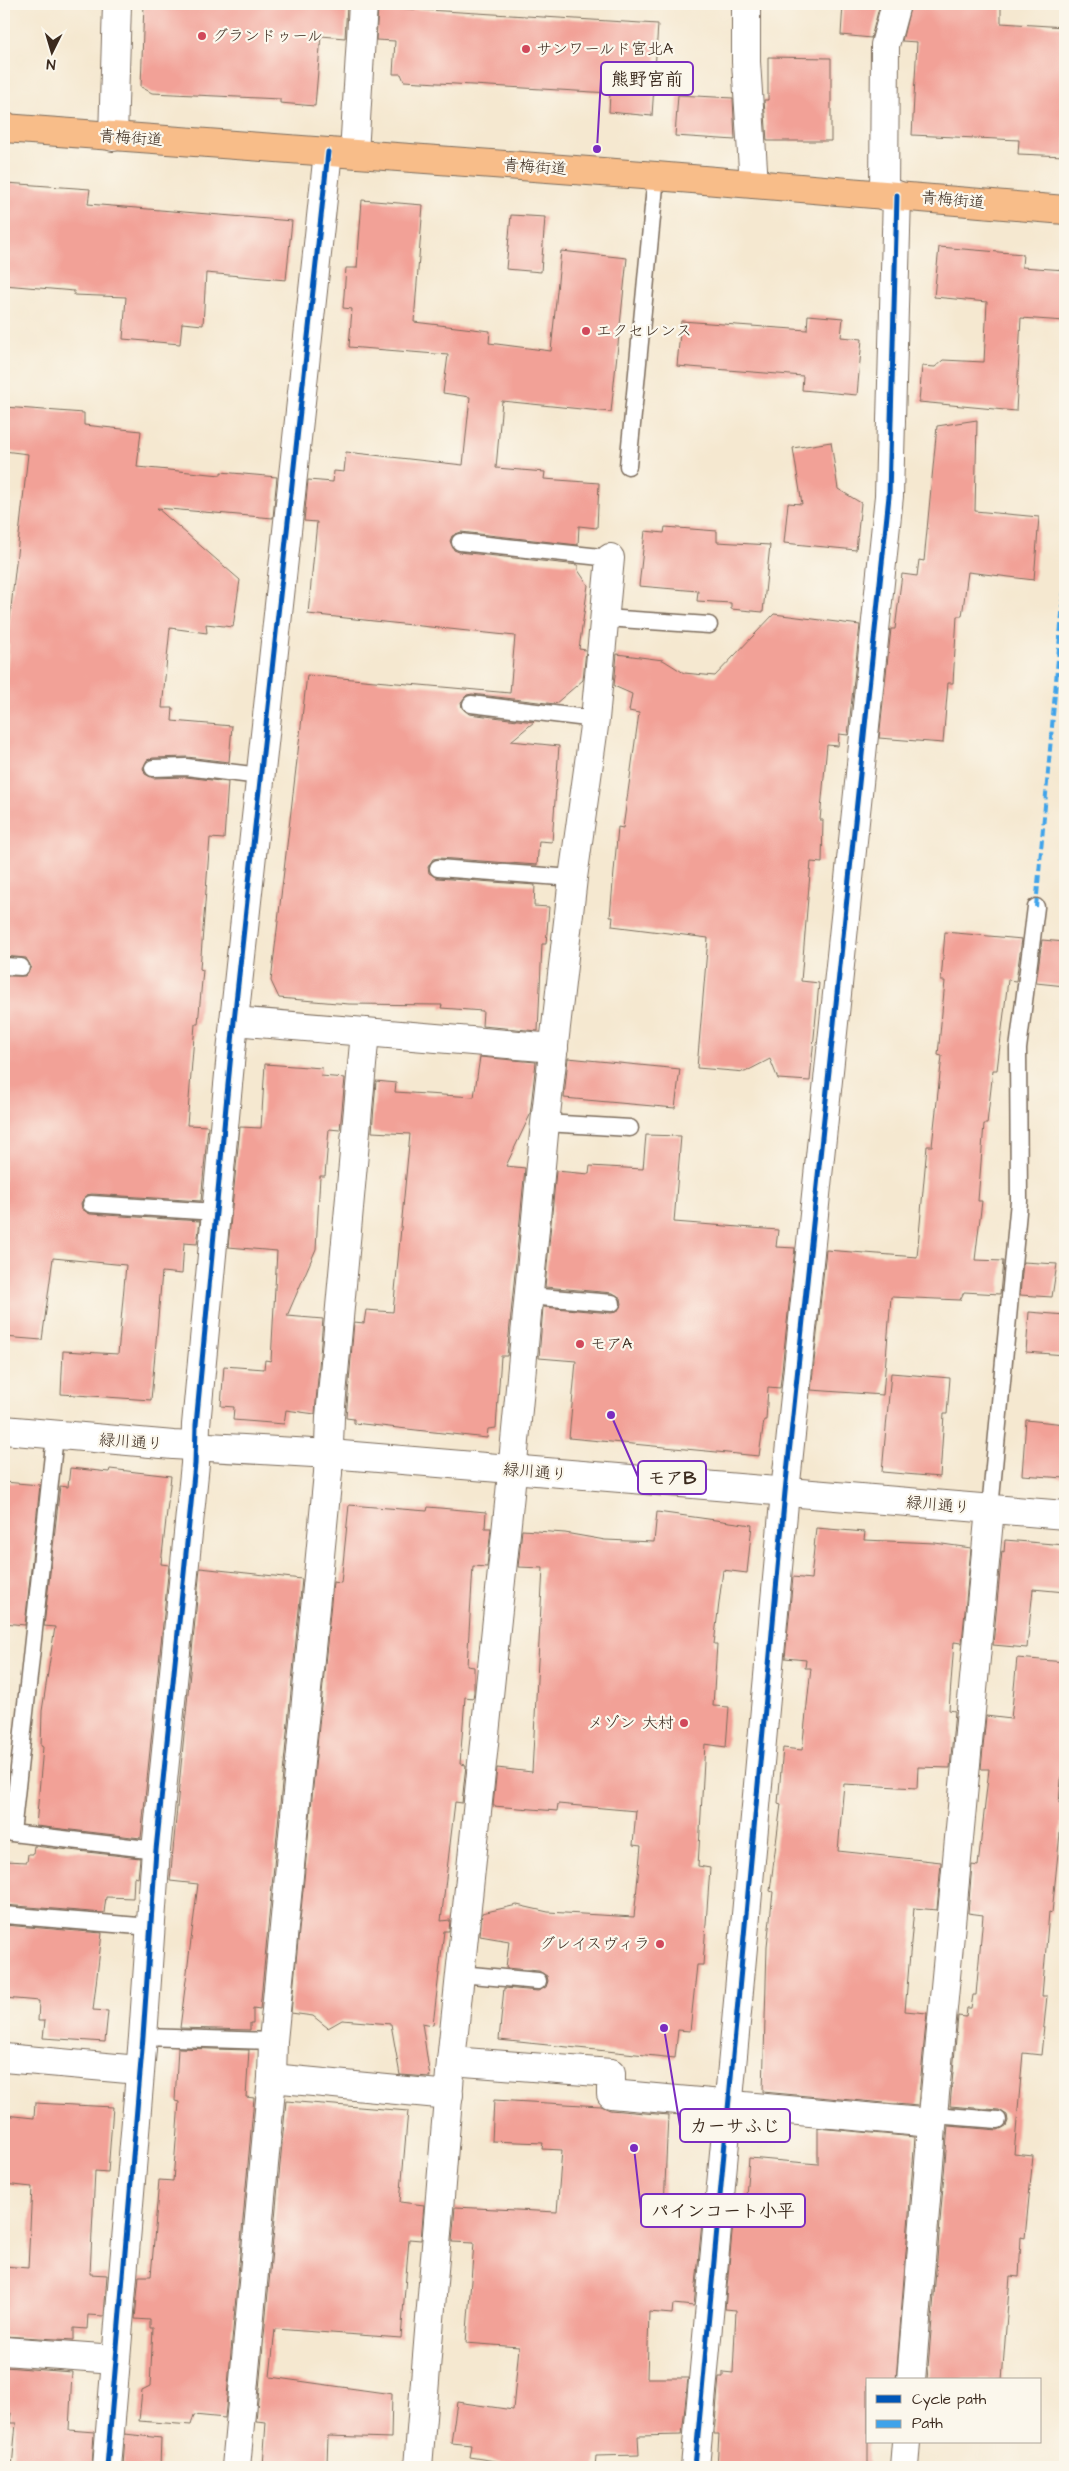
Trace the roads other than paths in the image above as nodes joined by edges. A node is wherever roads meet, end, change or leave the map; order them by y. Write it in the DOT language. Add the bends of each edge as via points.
graph roads {
  1 [pos="117,4"];
  2 [pos="363,4"];
  3 [pos="746,4"];
  4 [pos="896,4"];
  5 [pos="4,128"];
  6 [pos="112,137"];
  7 [pos="341,152"];
  8 [pos="656,176"];
  9 [pos="754,184"];
  10 [pos="890,195"];
  11 [pos="1065,210"];
  12 [pos="628,466"];
  13 [pos="460,542"];
  14 [pos="610,558"];
  15 [pos="605,618"];
  16 [pos="709,625"];
  17 [pos="471,704"];
  18 [pos="595,719"];
  19 [pos="153,768"];
  20 [pos="260,776"];
  21 [pos="438,868"];
  22 [pos="573,878"];
  23 [pos="1036,906"];
  24 [pos="4,966"];
  25 [pos="21,967"];
  26 [pos="234,1021"];
  27 [pos="365,1032"];
  28 [pos="554,1048"];
  29 [pos="545,1123"];
  30 [pos="630,1128"];
  31 [pos="91,1204"];
  32 [pos="216,1212"];
  33 [pos="528,1296"];
  34 [pos="612,1303"];
  35 [pos="4,1430"];
  36 [pos="55,1436"];
  37 [pos="196,1446"];
  38 [pos="330,1454"];
  39 [pos="512,1470"];
  40 [pos="785,1492"];
  41 [pos="990,1509"];
  42 [pos="1065,1515"];
  43 [pos="156,1850"];
  44 [pos="4,1915"];
  45 [pos="151,1927"];
  46 [pos="460,1974"];
  47 [pos="538,1981"];
  48 [pos="143,2037"];
  49 [pos="273,2041"];
  50 [pos="4,2058"];
  51 [pos="451,2062"];
  52 [pos="139,2070"];
  53 [pos="272,2078"];
  54 [pos="449,2095"];
  55 [pos="728,2105"];
  56 [pos="932,2119"];
  57 [pos="998,2120"];
  58 [pos="4,2351"];
  59 [pos="115,2359"];
  60 [pos="911,2378"];
  61 [pos="906,2444"];
  62 [pos="107,2467"];
  63 [pos="236,2467"];
  64 [pos="418,2467"];
  65 [pos="695,2467"];
  66 [pos="904,2467"];
  1 -- 6 [label="street"];
  2 -- 7 [label="street"];
  3 -- 9 [label="street" via="746,62"];
  4 -- 10 [label="street" via="885,44"];
  5 -- 6 [label="main road, 青梅街道"];
  6 -- 7 [label="main road, 青梅街道"];
  7 -- 8 [label="main road, 青梅街道"];
  7 -- 20 [label="street"];
  8 -- 9 [label="main road, 青梅街道"];
  8 -- 12 [label="lane"];
  9 -- 10 [label="main road, 青梅街道"];
  10 -- 11 [label="main road, 青梅街道"];
  10 -- 40 [label="street" via="889,496"];
  13 -- 14 [label="lane"];
  14 -- 15 [label="street"];
  15 -- 16 [label="lane"];
  15 -- 18 [label="street"];
  17 -- 18 [label="lane"];
  18 -- 22 [label="street"];
  19 -- 20 [label="lane" via="186,767"];
  20 -- 26 [label="street"];
  21 -- 22 [label="lane"];
  22 -- 28 [label="street"];
  23 -- 41 [label="lane" via="1018,1049 1019,1201"];
  24 -- 25 [label="lane"];
  26 -- 27 [label="street"];
  26 -- 32 [label="street"];
  27 -- 28 [label="street"];
  27 -- 38 [label="street" via="330,1417"];
  28 -- 29 [label="street"];
  29 -- 30 [label="lane"];
  29 -- 33 [label="street"];
  31 -- 32 [label="lane"];
  32 -- 37 [label="street"];
  33 -- 34 [label="lane"];
  33 -- 39 [label="street"];
  35 -- 36 [label="street, 緑川通り"];
  36 -- 37 [label="street, 緑川通り"];
  36 -- 43 [label="lane" via="12,1833"];
  37 -- 38 [label="street, 緑川通り"];
  37 -- 43 [label="street"];
  38 -- 39 [label="street, 緑川通り"];
  38 -- 49 [label="street"];
  39 -- 40 [label="street, 緑川通り"];
  39 -- 46 [label="street"];
  40 -- 41 [label="street, 緑川通り"];
  40 -- 55 [label="street"];
  41 -- 42 [label="street, 緑川通り"];
  41 -- 56 [label="street"];
  43 -- 45 [label="street"];
  44 -- 45 [label="lane"];
  45 -- 48 [label="street"];
  46 -- 47 [label="lane"];
  46 -- 51 [label="street"];
  48 -- 49 [label="lane"];
  48 -- 52 [label="street"];
  49 -- 53 [label="street"];
  50 -- 52 [label="street"];
  51 -- 54 [label="street"];
  51 -- 55 [label="street" via="611,2073 610,2094"];
  52 -- 59 [label="street"];
  53 -- 54 [label="street"];
  53 -- 63 [label="street"];
  54 -- 64 [label="street"];
  55 -- 56 [label="street"];
  55 -- 65 [label="street"];
  56 -- 57 [label="lane"];
  56 -- 60 [label="street"];
  58 -- 59 [label="street"];
  59 -- 62 [label="street"];
  61 -- 66 [label="street"];
}
